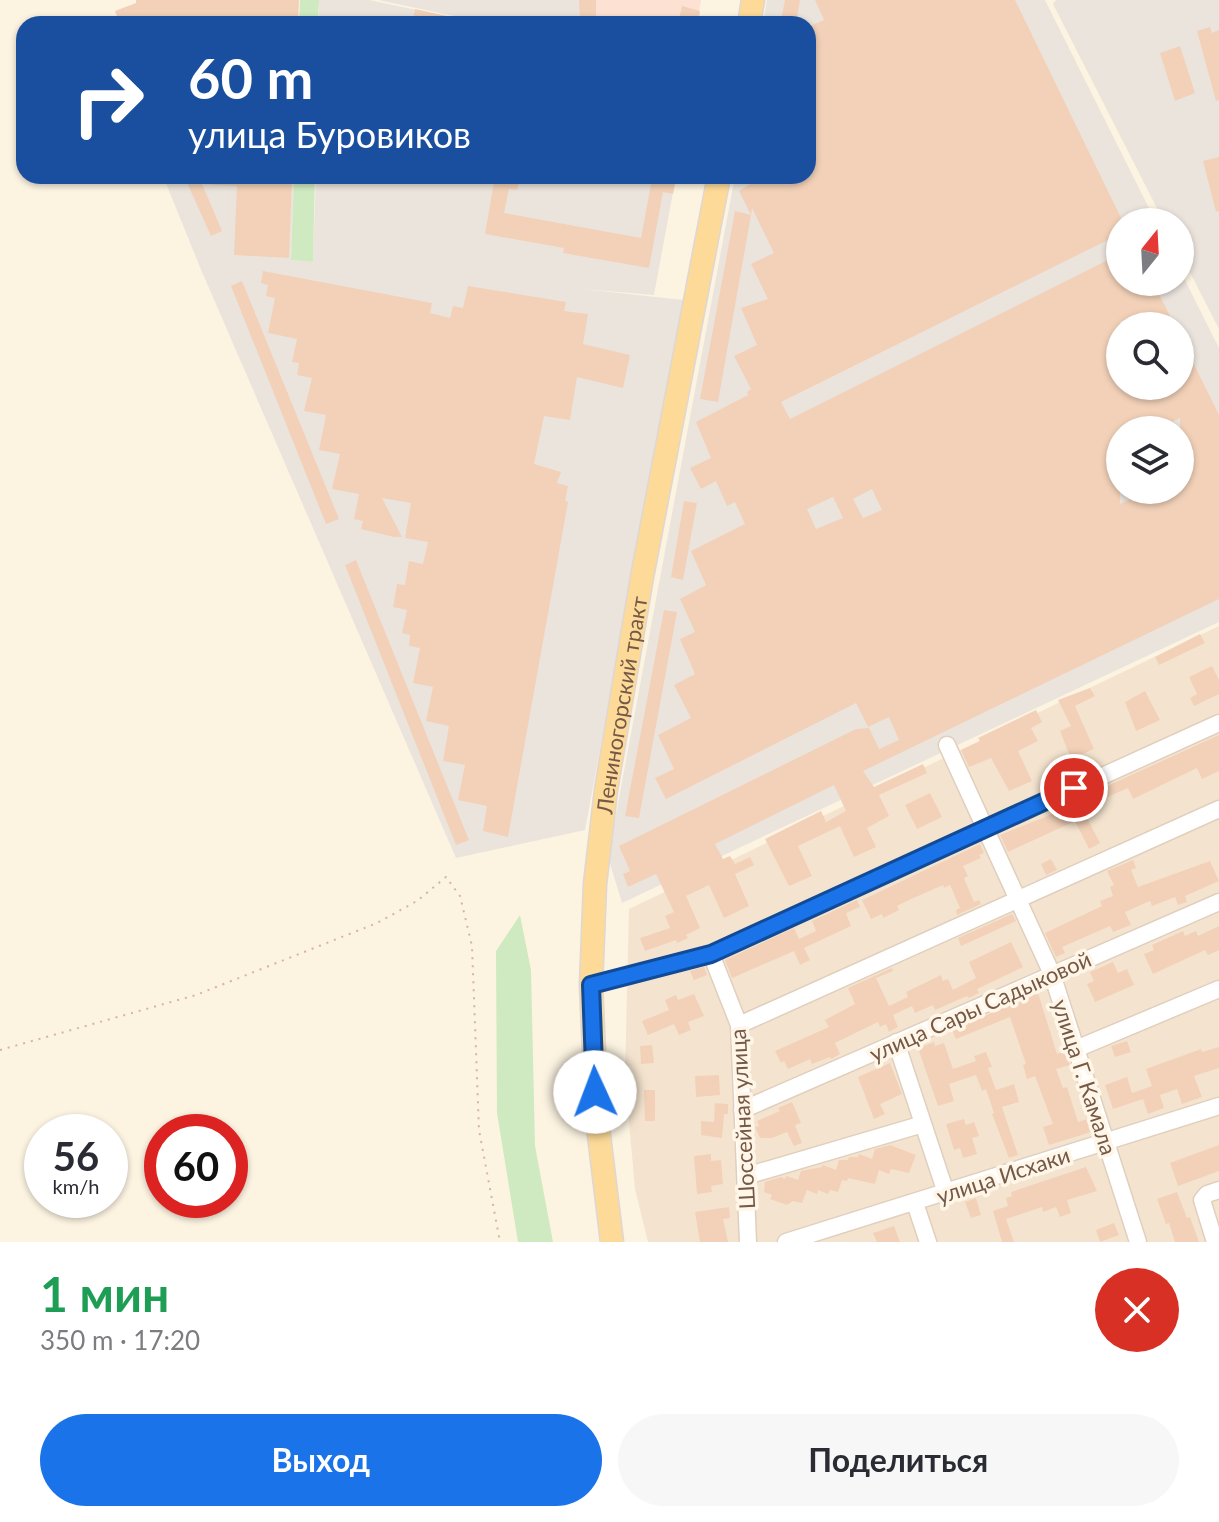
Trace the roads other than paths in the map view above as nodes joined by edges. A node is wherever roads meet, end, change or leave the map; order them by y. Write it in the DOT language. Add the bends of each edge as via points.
graph roads {
  1 [pos="717,184"];
  2 [pos="1219,723"];
  3 [pos="947,745"];
  4 [pos="1219,809"];
  5 [pos="986,828"];
  6 [pos="1019,901"];
  7 [pos="1219,902"];
  8 [pos="711,954"];
  9 [pos="1052,974"];
  10 [pos="591,985"];
  11 [pos="1219,989"];
  12 [pos="739,1025"];
  13 [pos="896,1042"];
  14 [pos="1076,1049"];
  15 [pos="1219,1106"];
  16 [pos="742,1110"];
  17 [pos="923,1124"];
  18 [pos="1106,1142"];
  19 [pos="746,1176"];
  20 [pos="1219,1190"];
  21 [pos="946,1193"];
  22 [pos="915,1203"];
  23 [pos="834,1235"];
  24 [pos="612,1242"];
  25 [pos="748,1242"];
  26 [pos="786,1242"];
  27 [pos="928,1242"];
  28 [pos="1138,1242"];
  29 [pos="1215,1242"];
  1 -- 10 [label="main road, Лениногорский тракт" via="606,790"];
  2 -- 5 [label="street"];
  3 -- 5 [label="street, улица Г. Камала"];
  4 -- 6 [label="street"];
  5 -- 6 [label="street, улица Г. Камала"];
  5 -- 8 [label="street"];
  6 -- 9 [label="street, улица Г. Камала"];
  6 -- 12 [label="street"];
  7 -- 9 [label="street, улица Сары Садыковой"];
  8 -- 10 [label="street"];
  8 -- 12 [label="street, Шоссейная улица"];
  9 -- 13 [label="street, улица Сары Садыковой"];
  9 -- 14 [label="street, улица Г. Камала"];
  10 -- 24 [label="main road, Лениногорский тракт" via="597,1119"];
  11 -- 14 [label="street"];
  12 -- 16 [label="street, Шоссейная улица"];
  13 -- 16 [label="street, улица Сары Садыковой"];
  13 -- 17 [label="street"];
  14 -- 18 [label="street, улица Г. Камала"];
  15 -- 18 [label="street, улица Исхаки"];
  16 -- 19 [label="street, Шоссейная улица"];
  17 -- 19 [label="street"];
  17 -- 21 [label="street"];
  18 -- 21 [label="street, улица Исхаки"];
  18 -- 28 [label="street, улица Г. Камала"];
  19 -- 25 [label="street, Шоссейная улица"];
  20 -- 29 [label="street" via="1202,1200"];
  21 -- 22 [label="street, улица Исхаки"];
  22 -- 23 [label="street, улица Исхаки"];
  22 -- 27 [label="street"];
  23 -- 26 [label="street, улица Исхаки"];
}
